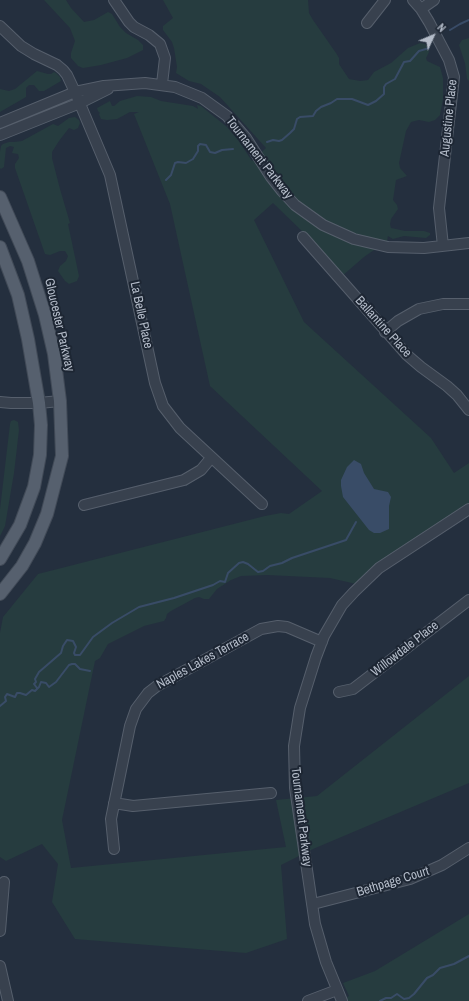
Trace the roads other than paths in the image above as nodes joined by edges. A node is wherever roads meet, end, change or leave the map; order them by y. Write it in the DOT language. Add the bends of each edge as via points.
graph roads {
  1 [pos="114,0"];
  2 [pos="384,0"];
  3 [pos="413,0"];
  4 [pos="434,0"];
  5 [pos="421,9"];
  6 [pos="368,23"];
  7 [pos="0,26"];
  8 [pos="162,84"];
  9 [pos="116,85"];
  10 [pos="75,92"];
  11 [pos="80,103"];
  12 [pos="0,123"];
  13 [pos="0,135"];
  14 [pos="0,197"];
  15 [pos="303,237"];
  16 [pos="469,244"];
  17 [pos="443,246"];
  18 [pos="0,247"];
  19 [pos="469,304"];
  20 [pos="385,332"];
  21 [pos="60,401"];
  22 [pos="0,402"];
  23 [pos="39,403"];
  24 [pos="469,410"];
  25 [pos="211,458"];
  26 [pos="262,504"];
  27 [pos="84,505"];
  28 [pos="469,509"];
  29 [pos="0,559"];
  30 [pos="0,594"];
  31 [pos="469,600"];
  32 [pos="322,642"];
  33 [pos="339,692"];
  34 [pos="271,793"];
  35 [pos="114,803"];
  36 [pos="469,848"];
  37 [pos="114,850"];
  38 [pos="4,882"];
  39 [pos="312,904"];
  40 [pos="0,932"];
  41 [pos="0,966"];
  42 [pos="336,990"];
  43 [pos="8,1001"];
  44 [pos="308,1001"];
  45 [pos="342,1001"];
  1 -- 8 [label="street" via="134,27 160,44 165,58"];
  2 -- 6 [label="street"];
  3 -- 5 [label="street, Augustine Place"];
  4 -- 5 [label="street"];
  5 -- 17 [label="street, Augustine Place" via="449,60 454,78 439,208"];
  7 -- 10 [label="street, La Belle Place" via="21,46 63,70"];
  8 -- 9 [label="street, Tournament Parkway"];
  8 -- 17 [label="street, Tournament Parkway" via="188,91 227,116 246,138 282,191 322,225 354,239 388,247"];
  9 -- 10 [label="street, Tournament Parkway"];
  9 -- 11 [label="street, Tournament Parkway"];
  10 -- 11 [label="street, La Belle Place"];
  10 -- 12 [label="street, Tournament Parkway"];
  11 -- 13 [label="street, Tournament Parkway"];
  11 -- 25 [label="street, La Belle Place" via="110,175 159,396 163,406 180,428"];
  14 -- 21 [label="main road, Gloucester Parkway" via="37,288 54,354"];
  15 -- 20 [label="street, Ballantine Place"];
  16 -- 17 [label="street, Tournament Parkway"];
  18 -- 23 [label="main road" via="24,318"];
  19 -- 20 [label="street" via="443,304 419,309 398,320"];
  20 -- 24 [label="street, Ballantine Place" via="416,363 457,395"];
  21 -- 23 [label="street"];
  21 -- 30 [label="main road, Gloucester Parkway" via="62,456 47,514 22,566"];
  22 -- 23 [label="street"];
  23 -- 29 [label="main road" via="40,455 34,487 20,525"];
  25 -- 26 [label="street, La Belle Place"];
  25 -- 27 [label="street" via="201,470 184,480"];
  28 -- 32 [label="street, Tournament Parkway" via="379,568 342,606"];
  31 -- 33 [label="street, Willowdale Place" via="353,689"];
  32 -- 35 [label="street, Naples Lakes Terrace" via="287,628 270,626 157,686 141,700 132,717"];
  32 -- 39 [label="street, Tournament Parkway" via="300,708 294,746 295,788"];
  34 -- 35 [label="street" via="132,806"];
  35 -- 37 [label="street, Naples Lakes Terrace" via="111,819"];
  36 -- 39 [label="street, Bethpage Court" via="442,865 410,879"];
  38 -- 40 [label="street"];
  39 -- 42 [label="street, Tournament Parkway" via="319,937"];
  41 -- 43 [label="street"];
  42 -- 44 [label="street"];
  42 -- 45 [label="street, Tournament Parkway"];
}
